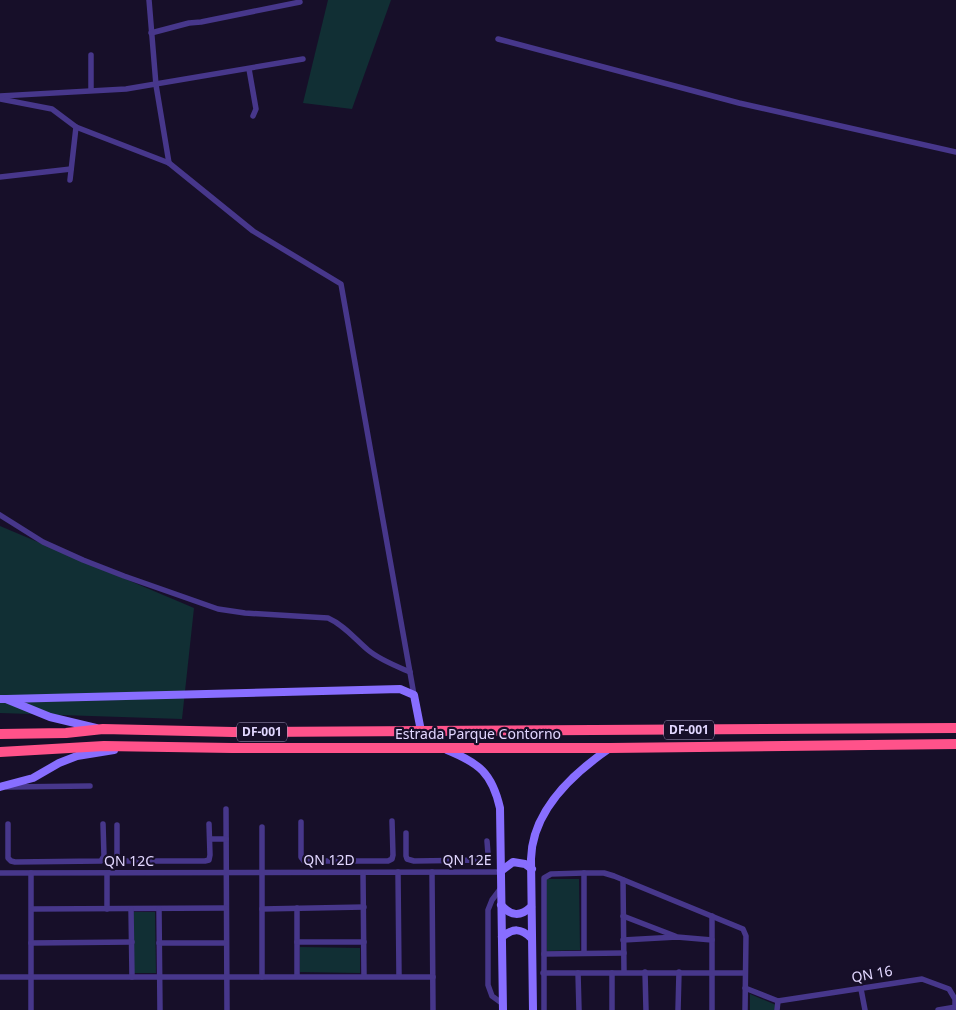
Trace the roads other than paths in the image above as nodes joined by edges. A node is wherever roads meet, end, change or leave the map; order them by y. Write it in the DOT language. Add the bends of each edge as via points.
graph roads {
  1 [pos="149,0"];
  2 [pos="300,2"];
  3 [pos="151,33"];
  4 [pos="498,39"];
  5 [pos="91,55"];
  6 [pos="303,59"];
  7 [pos="249,69"];
  8 [pos="156,85"];
  9 [pos="91,90"];
  10 [pos="0,97"];
  11 [pos="254,116"];
  12 [pos="76,127"];
  13 [pos="956,152"];
  14 [pos="169,163"];
  15 [pos="71,169"];
  16 [pos="0,178"];
  17 [pos="70,180"];
  18 [pos="0,515"];
  19 [pos="410,672"];
  20 [pos="414,695"];
  21 [pos="3,699"];
  22 [pos="956,728"];
  23 [pos="103,729"];
  24 [pos="635,730"];
  25 [pos="422,731"];
  26 [pos="233,732"];
  27 [pos="0,734"];
  28 [pos="956,744"];
  29 [pos="136,746"];
  30 [pos="440,747"];
  31 [pos="635,747"];
  32 [pos="232,748"];
  33 [pos="610,748"];
  34 [pos="0,752"];
  35 [pos="90,786"];
  36 [pos="0,787"];
  37 [pos="226,808"];
  38 [pos="392,821"];
  39 [pos="301,822"];
  40 [pos="8,824"];
  41 [pos="103,824"];
  42 [pos="209,824"];
  43 [pos="117,825"];
  44 [pos="262,827"];
  45 [pos="406,833"];
  46 [pos="210,839"];
  47 [pos="226,839"];
  48 [pos="0,840"];
  49 [pos="8,840"];
  50 [pos="487,841"];
  51 [pos="347,860"];
  52 [pos="445,860"];
  53 [pos="532,869"];
  54 [pos="501,871"];
  55 [pos="347,872"];
  56 [pos="398,872"];
  57 [pos="432,872"];
  58 [pos="446,872"];
  59 [pos="0,873"];
  60 [pos="31,873"];
  61 [pos="226,873"];
  62 [pos="262,873"];
  63 [pos="363,873"];
  64 [pos="584,873"];
  65 [pos="106,874"];
  66 [pos="623,880"];
  67 [pos="501,888"];
  68 [pos="501,905"];
  69 [pos="364,907"];
  70 [pos="531,907"];
  71 [pos="226,908"];
  72 [pos="296,908"];
  73 [pos="32,909"];
  74 [pos="107,909"];
  75 [pos="131,909"];
  76 [pos="158,909"];
  77 [pos="262,909"];
  78 [pos="623,916"];
  79 [pos="712,916"];
  80 [pos="531,926"];
  81 [pos="544,926"];
  82 [pos="502,937"];
  83 [pos="677,937"];
  84 [pos="532,938"];
  85 [pos="624,940"];
  86 [pos="712,940"];
  87 [pos="132,942"];
  88 [pos="297,942"];
  89 [pos="364,942"];
  90 [pos="32,943"];
  91 [pos="159,943"];
  92 [pos="226,943"];
  93 [pos="584,953"];
  94 [pos="624,953"];
  95 [pos="544,954"];
  96 [pos="624,972"];
  97 [pos="645,972"];
  98 [pos="678,972"];
  99 [pos="712,972"];
  100 [pos="544,973"];
  101 [pos="578,973"];
  102 [pos="612,973"];
  103 [pos="745,973"];
  104 [pos="298,976"];
  105 [pos="364,976"];
  106 [pos="399,976"];
  107 [pos="0,977"];
  108 [pos="31,977"];
  109 [pos="132,977"];
  110 [pos="159,977"];
  111 [pos="227,977"];
  112 [pos="262,977"];
  113 [pos="433,977"];
  114 [pos="745,988"];
  115 [pos="861,989"];
  116 [pos="778,1001"];
  117 [pos="503,1007"];
  118 [pos="956,1007"];
  119 [pos="31,1010"];
  120 [pos="160,1010"];
  121 [pos="227,1010"];
  122 [pos="433,1010"];
  123 [pos="533,1010"];
  124 [pos="544,1010"];
  125 [pos="579,1010"];
  126 [pos="612,1010"];
  127 [pos="646,1010"];
  128 [pos="678,1010"];
  129 [pos="712,1010"];
  130 [pos="745,1010"];
  131 [pos="778,1010"];
  132 [pos="865,1010"];
  133 [pos="938,1010"];
  1 -- 3 [label="street"];
  2 -- 3 [label="street"];
  3 -- 8 [label="street"];
  4 -- 13 [label="street" via="739,104"];
  5 -- 9 [label="street"];
  6 -- 7 [label="street"];
  7 -- 8 [label="street"];
  7 -- 11 [label="street" via="256,109"];
  8 -- 9 [label="street" via="126,90"];
  8 -- 14 [label="street"];
  9 -- 10 [label="street"];
  10 -- 12 [label="street" via="8,102 52,109"];
  12 -- 14 [label="street"];
  12 -- 15 [label="street"];
  14 -- 19 [label="street" via="253,230 341,284"];
  15 -- 16 [label="street"];
  15 -- 17 [label="street"];
  18 -- 19 [label="street" via="43,542 82,560 218,608 328,618 370,651"];
  19 -- 20 [label="street"];
  20 -- 21 [label="main road" via="400,690"];
  20 -- 25 [label="main road"];
  21 -- 23 [label="main road" via="50,717"];
  22 -- 24 [label="highway, Estrada Parque Contorno / DF-001"];
  23 -- 26 [label="highway, Estrada Parque Contorno / DF-001"];
  23 -- 27 [label="highway, Estrada Parque Contorno / DF-001"];
  24 -- 25 [label="highway, Estrada Parque Contorno / DF-001"];
  24 -- 31 [label="highway" via="638,739"];
  25 -- 26 [label="highway, Estrada Parque Contorno / DF-001"];
  26 -- 32 [label="highway" via="221,740"];
  28 -- 31 [label="highway, Estrada Parque Contorno / DF-001"];
  29 -- 32 [label="highway, Estrada Parque Contorno / DF-001"];
  29 -- 34 [label="highway, Estrada Parque Contorno / DF-001"];
  29 -- 36 [label="main road" via="77,756 32,778"];
  30 -- 32 [label="highway, Estrada Parque Contorno / DF-001"];
  30 -- 33 [label="highway, Estrada Parque Contorno / DF-001"];
  30 -- 54 [label="main road" via="479,766 496,790 500,808"];
  31 -- 33 [label="highway, Estrada Parque Contorno / DF-001"];
  33 -- 53 [label="main road" via="576,774 544,812 533,838"];
  35 -- 36 [label="street"];
  37 -- 47 [label="street"];
  38 -- 51 [label="street" via="392,859"];
  39 -- 51 [label="street" via="302,860"];
  40 -- 49 [label="street"];
  41 -- 49 [label="street" via="104,856 98,862 12,862 8,858"];
  42 -- 46 [label="street"];
  43 -- 46 [label="street" via="117,858 121,861 207,861"];
  44 -- 62 [label="street"];
  45 -- 52 [label="street" via="407,859"];
  46 -- 47 [label="street"];
  47 -- 61 [label="street"];
  48 -- 49 [label="street"];
  50 -- 52 [label="street" via="486,860"];
  51 -- 55 [label="street"];
  52 -- 58 [label="street"];
  53 -- 54 [label="main road" via="513,862"];
  53 -- 70 [label="main road"];
  54 -- 58 [label="street, QN 12E"];
  54 -- 67 [label="main road"];
  55 -- 62 [label="street, QN 12D"];
  55 -- 63 [label="street, QN 12D"];
  56 -- 57 [label="street, QN 12D"];
  56 -- 63 [label="street, QN 12D"];
  56 -- 106 [label="street"];
  57 -- 58 [label="street, QN 12E"];
  57 -- 113 [label="street"];
  59 -- 60 [label="street, QN 12C"];
  60 -- 65 [label="street, QN 12C"];
  60 -- 73 [label="street"];
  61 -- 62 [label="street, QN 12D"];
  61 -- 65 [label="street, QN 12C"];
  61 -- 71 [label="street"];
  62 -- 77 [label="street"];
  63 -- 69 [label="street"];
  64 -- 66 [label="street" via="604,873"];
  64 -- 81 [label="street" via="551,874 544,878"];
  64 -- 93 [label="street"];
  65 -- 74 [label="street"];
  66 -- 78 [label="street"];
  66 -- 79 [label="street"];
  67 -- 68 [label="main road"];
  67 -- 117 [label="street" via="488,910 488,985 492,996"];
  68 -- 70 [label="main road" via="517,915"];
  68 -- 82 [label="main road"];
  69 -- 72 [label="street"];
  69 -- 89 [label="street"];
  70 -- 80 [label="main road"];
  71 -- 76 [label="street"];
  71 -- 92 [label="street"];
  72 -- 77 [label="street"];
  72 -- 88 [label="street"];
  73 -- 74 [label="street"];
  73 -- 90 [label="street"];
  74 -- 75 [label="street"];
  75 -- 76 [label="street"];
  75 -- 87 [label="street"];
  76 -- 91 [label="street"];
  77 -- 112 [label="street"];
  78 -- 83 [label="street"];
  78 -- 85 [label="street"];
  79 -- 86 [label="street"];
  79 -- 103 [label="street" via="739,927 745,933"];
  80 -- 81 [label="street"];
  80 -- 84 [label="main road"];
  81 -- 95 [label="street"];
  82 -- 84 [label="main road" via="515,930 526,932"];
  82 -- 117 [label="main road"];
  83 -- 85 [label="street"];
  83 -- 86 [label="street"];
  84 -- 123 [label="main road"];
  85 -- 94 [label="street"];
  86 -- 99 [label="street"];
  87 -- 90 [label="street"];
  87 -- 109 [label="street"];
  88 -- 89 [label="street"];
  88 -- 104 [label="street"];
  89 -- 105 [label="street"];
  90 -- 108 [label="street"];
  91 -- 92 [label="street"];
  91 -- 110 [label="street"];
  92 -- 111 [label="street"];
  93 -- 94 [label="street"];
  93 -- 95 [label="street"];
  94 -- 96 [label="street"];
  95 -- 100 [label="street"];
  96 -- 97 [label="street"];
  96 -- 102 [label="street"];
  97 -- 98 [label="street"];
  97 -- 127 [label="street"];
  98 -- 99 [label="street"];
  98 -- 128 [label="street"];
  99 -- 103 [label="street"];
  99 -- 129 [label="street"];
  100 -- 101 [label="street"];
  100 -- 124 [label="street"];
  101 -- 102 [label="street"];
  101 -- 125 [label="street"];
  102 -- 126 [label="street"];
  103 -- 114 [label="street"];
  104 -- 105 [label="street"];
  104 -- 112 [label="street"];
  105 -- 106 [label="street"];
  106 -- 113 [label="street"];
  107 -- 108 [label="street"];
  108 -- 109 [label="street"];
  108 -- 119 [label="street"];
  109 -- 110 [label="street"];
  110 -- 111 [label="street"];
  110 -- 120 [label="street"];
  111 -- 112 [label="street"];
  111 -- 121 [label="street"];
  113 -- 122 [label="street"];
  114 -- 116 [label="street"];
  114 -- 130 [label="street"];
  115 -- 116 [label="street, QN 16"];
  115 -- 118 [label="street, QN 16" via="922,979 949,989"];
  115 -- 132 [label="street"];
  116 -- 131 [label="street"];
  118 -- 133 [label="street"];
}
